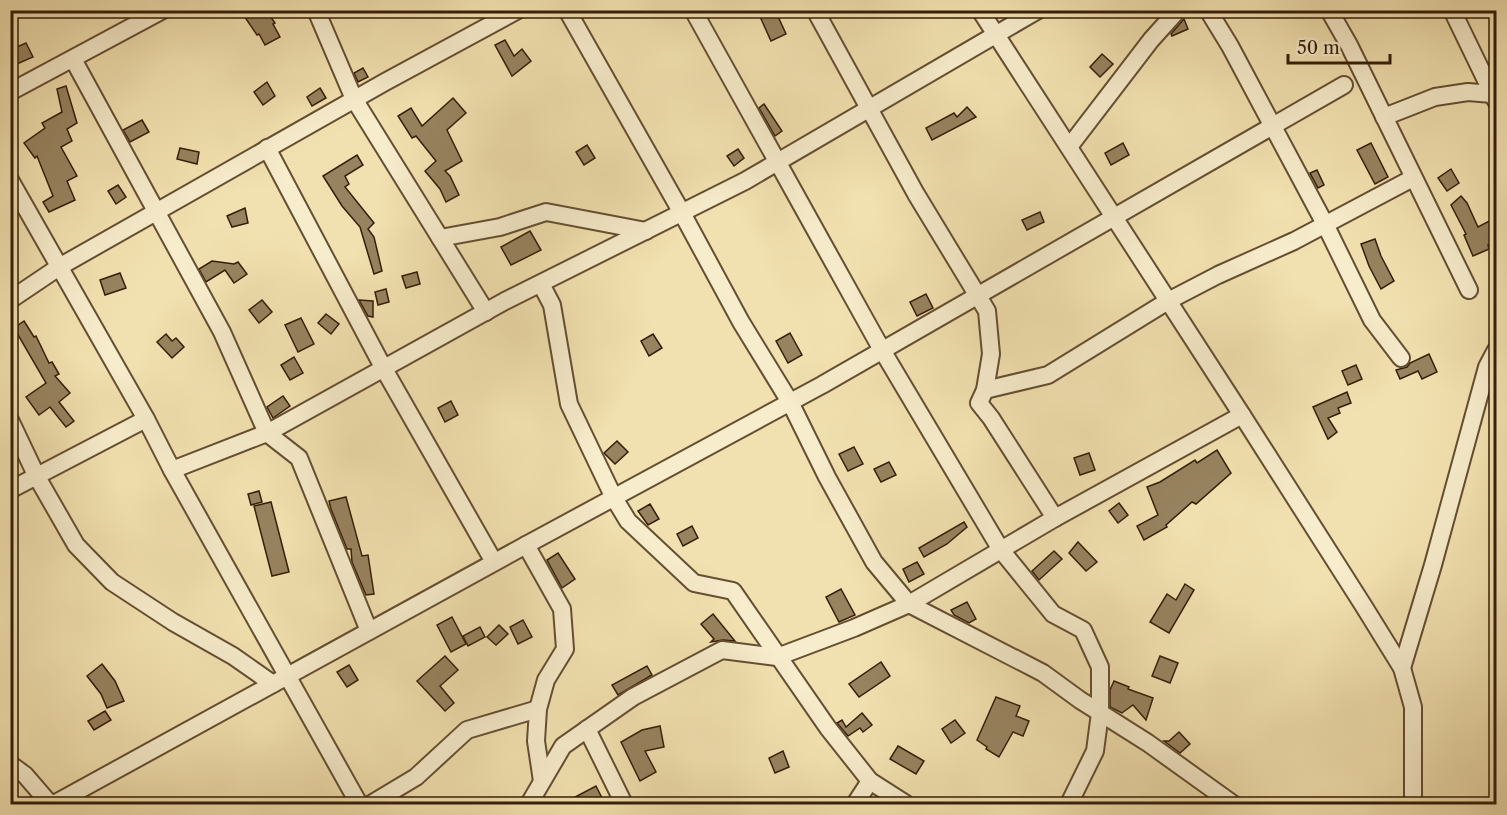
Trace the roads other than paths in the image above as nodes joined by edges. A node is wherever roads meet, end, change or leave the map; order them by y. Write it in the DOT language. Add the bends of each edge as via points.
graph roads {
  1 [pos="163,10"];
  2 [pos="315,10"];
  3 [pos="518,10"];
  4 [pos="567,10"];
  5 [pos="693,10"];
  6 [pos="815,10"];
  7 [pos="980,10"];
  8 [pos="1038,10"];
  9 [pos="1178,10"];
  10 [pos="1208,10"];
  11 [pos="1329,10"];
  12 [pos="1452,10"];
  13 [pos="996,35"];
  14 [pos="73,59"];
  15 [pos="1344,85"];
  16 [pos="10,92"];
  17 [pos="1494,98"];
  18 [pos="354,99"];
  19 [pos="868,109"];
  20 [pos="1384,117"];
  21 [pos="1271,126"];
  22 [pos="1069,147"];
  23 [pos="267,148"];
  24 [pos="778,162"];
  25 [pos="1413,178"];
  26 [pos="10,180"];
  27 [pos="157,212"];
  28 [pos="682,213"];
  29 [pos="1113,216"];
  30 [pos="1325,224"];
  31 [pos="646,231"];
  32 [pos="440,238"];
  33 [pos="58,267"];
  34 [pos="540,284"];
  35 [pos="1469,290"];
  36 [pos="979,294"];
  37 [pos="10,300"];
  38 [pos="1168,301"];
  39 [pos="486,312"];
  40 [pos="1497,350"];
  41 [pos="882,351"];
  42 [pos="1401,358"];
  43 [pos="384,369"];
  44 [pos="986,390"];
  45 [pos="790,402"];
  46 [pos="1242,415"];
  47 [pos="146,419"];
  48 [pos="10,420"];
  49 [pos="267,433"];
  50 [pos="172,470"];
  51 [pos="37,477"];
  52 [pos="10,490"];
  53 [pos="614,498"];
  54 [pos="1055,518"];
  55 [pos="526,545"];
  56 [pos="1000,550"];
  57 [pos="494,562"];
  58 [pos="909,604"];
  59 [pos="369,631"];
  60 [pos="777,657"];
  61 [pos="1402,668"];
  62 [pos="280,680"];
  63 [pos="538,709"];
  64 [pos="1100,713"];
  65 [pos="587,729"];
  66 [pos="10,764"];
  67 [pos="542,781"];
  68 [pos="870,781"];
  69 [pos="52,804"];
  70 [pos="359,804"];
  71 [pos="371,804"];
  72 [pos="529,804"];
  73 [pos="624,804"];
  74 [pos="855,804"];
  75 [pos="906,804"];
  76 [pos="1069,804"];
  77 [pos="1233,804"];
  78 [pos="1413,804"];
  1 -- 14 [label="street"];
  2 -- 18 [label="street"];
  3 -- 18 [label="street"];
  4 -- 28 [label="street"];
  5 -- 24 [label="street"];
  6 -- 19 [label="street"];
  7 -- 13 [label="street"];
  8 -- 13 [label="street"];
  9 -- 22 [label="street"];
  10 -- 21 [label="street"];
  11 -- 20 [label="street"];
  12 -- 17 [label="street"];
  13 -- 19 [label="street"];
  13 -- 22 [label="street"];
  14 -- 16 [label="street"];
  14 -- 27 [label="street"];
  15 -- 21 [label="street"];
  17 -- 20 [label="street" via="1468,92 1435,97"];
  18 -- 23 [label="street"];
  18 -- 32 [label="street"];
  19 -- 24 [label="street"];
  19 -- 36 [label="street"];
  20 -- 25 [label="street"];
  21 -- 29 [label="street"];
  21 -- 30 [label="street"];
  22 -- 29 [label="street"];
  23 -- 27 [label="street"];
  23 -- 43 [label="street"];
  24 -- 28 [label="street"];
  24 -- 41 [label="street"];
  25 -- 30 [label="street"];
  25 -- 35 [label="street"];
  26 -- 33 [label="street"];
  27 -- 33 [label="street"];
  27 -- 49 [label="street" via="222,332"];
  28 -- 31 [label="street"];
  28 -- 45 [label="street"];
  29 -- 36 [label="street"];
  29 -- 38 [label="street"];
  30 -- 38 [label="street"];
  30 -- 42 [label="street" via="1372,320"];
  31 -- 32 [label="street" via="546,212 500,227"];
  31 -- 34 [label="street"];
  32 -- 39 [label="street"];
  33 -- 37 [label="street"];
  33 -- 47 [label="street"];
  34 -- 39 [label="street"];
  34 -- 53 [label="street" via="552,305 569,404"];
  36 -- 41 [label="street"];
  36 -- 44 [label="street" via="987,311 991,354"];
  38 -- 44 [label="street" via="1048,375"];
  38 -- 46 [label="street"];
  39 -- 43 [label="street"];
  40 -- 61 [label="street" via="1487,367"];
  41 -- 45 [label="street"];
  41 -- 56 [label="street"];
  43 -- 49 [label="street"];
  43 -- 57 [label="street"];
  44 -- 54 [label="street" via="979,403"];
  45 -- 53 [label="street"];
  45 -- 58 [label="street" via="874,562"];
  46 -- 54 [label="street"];
  46 -- 61 [label="street"];
  47 -- 50 [label="street"];
  47 -- 51 [label="street"];
  48 -- 51 [label="street"];
  49 -- 50 [label="street"];
  49 -- 59 [label="street" via="298,458"];
  50 -- 62 [label="street"];
  51 -- 52 [label="street"];
  51 -- 62 [label="street" via="76,545 112,582 173,622"];
  53 -- 55 [label="street"];
  53 -- 60 [label="street" via="628,521 694,583 733,591"];
  54 -- 56 [label="street"];
  55 -- 57 [label="street"];
  55 -- 63 [label="street" via="562,609 565,650 546,680"];
  56 -- 58 [label="street"];
  56 -- 64 [label="street" via="1053,614 1083,630 1100,667"];
  57 -- 59 [label="street"];
  58 -- 60 [label="street"];
  58 -- 64 [label="street" via="1043,674"];
  59 -- 62 [label="street"];
  60 -- 65 [label="street" via="722,650 633,697"];
  60 -- 68 [label="street"];
  61 -- 78 [label="street" via="1413,707"];
  62 -- 69 [label="street"];
  62 -- 70 [label="street"];
  63 -- 67 [label="street" via="536,741"];
  63 -- 71 [label="street" via="467,730 416,777"];
  64 -- 76 [label="street" via="1095,751"];
  64 -- 77 [label="street"];
  65 -- 67 [label="street" via="564,746"];
  65 -- 73 [label="street"];
  66 -- 69 [label="street" via="26,775"];
  67 -- 72 [label="street"];
  68 -- 74 [label="street"];
  68 -- 75 [label="street"];
}
